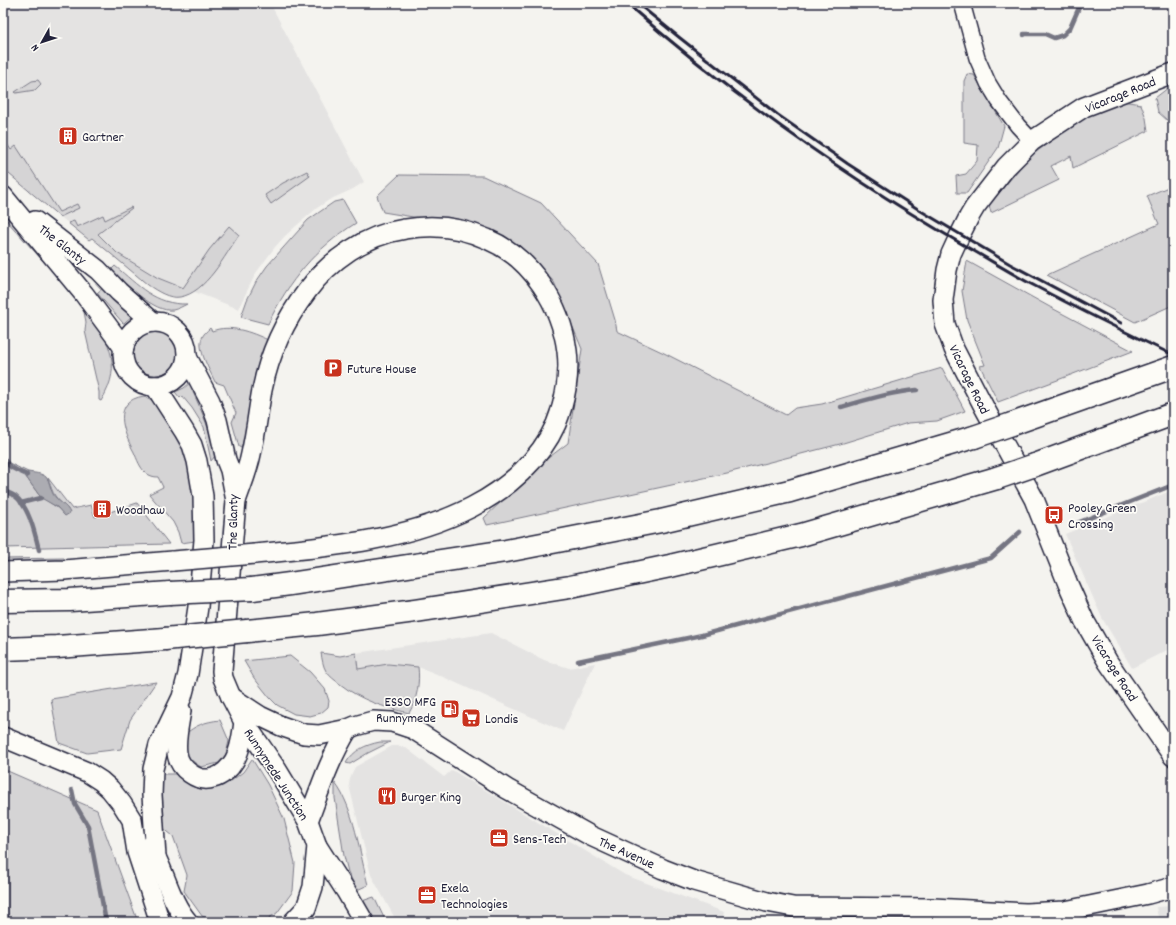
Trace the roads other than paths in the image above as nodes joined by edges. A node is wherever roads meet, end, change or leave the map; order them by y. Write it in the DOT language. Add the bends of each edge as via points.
graph roads {
  1 [pos="962,3"];
  2 [pos="1173,73"];
  3 [pos="1032,141"];
  4 [pos="5,198"];
  5 [pos="153,322"];
  6 [pos="124,348"];
  7 [pos="187,357"];
  8 [pos="1170,368"];
  9 [pos="155,386"];
  10 [pos="1173,414"];
  11 [pos="236,501"];
  12 [pos="3,572"];
  13 [pos="3,601"];
  14 [pos="3,649"];
  15 [pos="222,671"];
  16 [pos="182,697"];
  17 [pos="231,697"];
  18 [pos="244,722"];
  19 [pos="348,729"];
  20 [pos="3,737"];
  21 [pos="1173,756"];
  22 [pos="132,820"];
  23 [pos="308,821"];
  24 [pos="317,846"];
  25 [pos="156,857"];
  26 [pos="1173,887"];
  27 [pos="160,922"];
  28 [pos="188,922"];
  29 [pos="293,922"];
  30 [pos="364,922"];
  1 -- 3 [label="street" via="976,58 988,83 999,101"];
  2 -- 3 [label="main road, Vicarage Road" via="1084,107"];
  3 -- 21 [label="main road, Vicarage Road" via="1006,167 975,207 956,241 944,284 945,324 954,349 1034,499 1084,620 1108,662"];
  4 -- 5 [label="main road, The Glanty" via="98,270"];
  4 -- 6 [label="main road, The Glanty" via="84,294"];
  5 -- 6 [label="main road" via="137,328"];
  5 -- 7 [label="main road" via="169,325 180,334 187,349"];
  6 -- 9 [label="main road" via="125,364 132,377 138,382"];
  7 -- 9 [label="main road" via="184,368 177,378 167,384"];
  7 -- 11 [label="main road, The Glanty" via="217,420"];
  8 -- 13 [label="highway, bridge" via="974,437 790,491 661,521 506,551 290,584 70,600"];
  9 -- 16 [label="main road, The Glanty" via="192,445 203,496 204,540 198,607"];
  10 -- 14 [label="highway, bridge" via="997,478 801,535 570,587 324,624 165,639"];
  11 -- 12 [label="main road, bridge" via="252,454 263,388 281,335 298,303 317,279 355,246 382,234 424,226 459,230 489,239 508,250 541,284 554,306 567,351 567,383 563,404 548,439 524,468 506,485 473,506 416,529 360,542 173,561"];
  11 -- 15 [label="main road, The Glanty"];
  15 -- 17 [label="main road, Runnymede Junction"];
  16 -- 18 [label="main road" via="177,755 191,774 202,779 214,778 226,771 235,760"];
  16 -- 25 [label="main road" via="159,744 153,770"];
  17 -- 18 [label="main road, Runnymede Junction"];
  17 -- 19 [label="main road, The Avenue" via="260,716 304,734 320,735"];
  18 -- 23 [label="main road, Runnymede Junction"];
  19 -- 23 [label="main road" via="330,762"];
  19 -- 26 [label="main road, The Avenue" via="373,721 392,722 413,729 507,789 591,836 708,885 793,907 933,908 1021,913 1065,911"];
  20 -- 22 [label="main road" via="87,772 101,781 122,804"];
  22 -- 25 [label="main road"];
  22 -- 27 [label="main road" via="137,852"];
  23 -- 24 [label="main road, Runnymede Junction"];
  24 -- 29 [label="main road, Runnymede Junction" via="312,887 306,908"];
  24 -- 30 [label="main road"];
  25 -- 28 [label="main road" via="173,898"];
}
